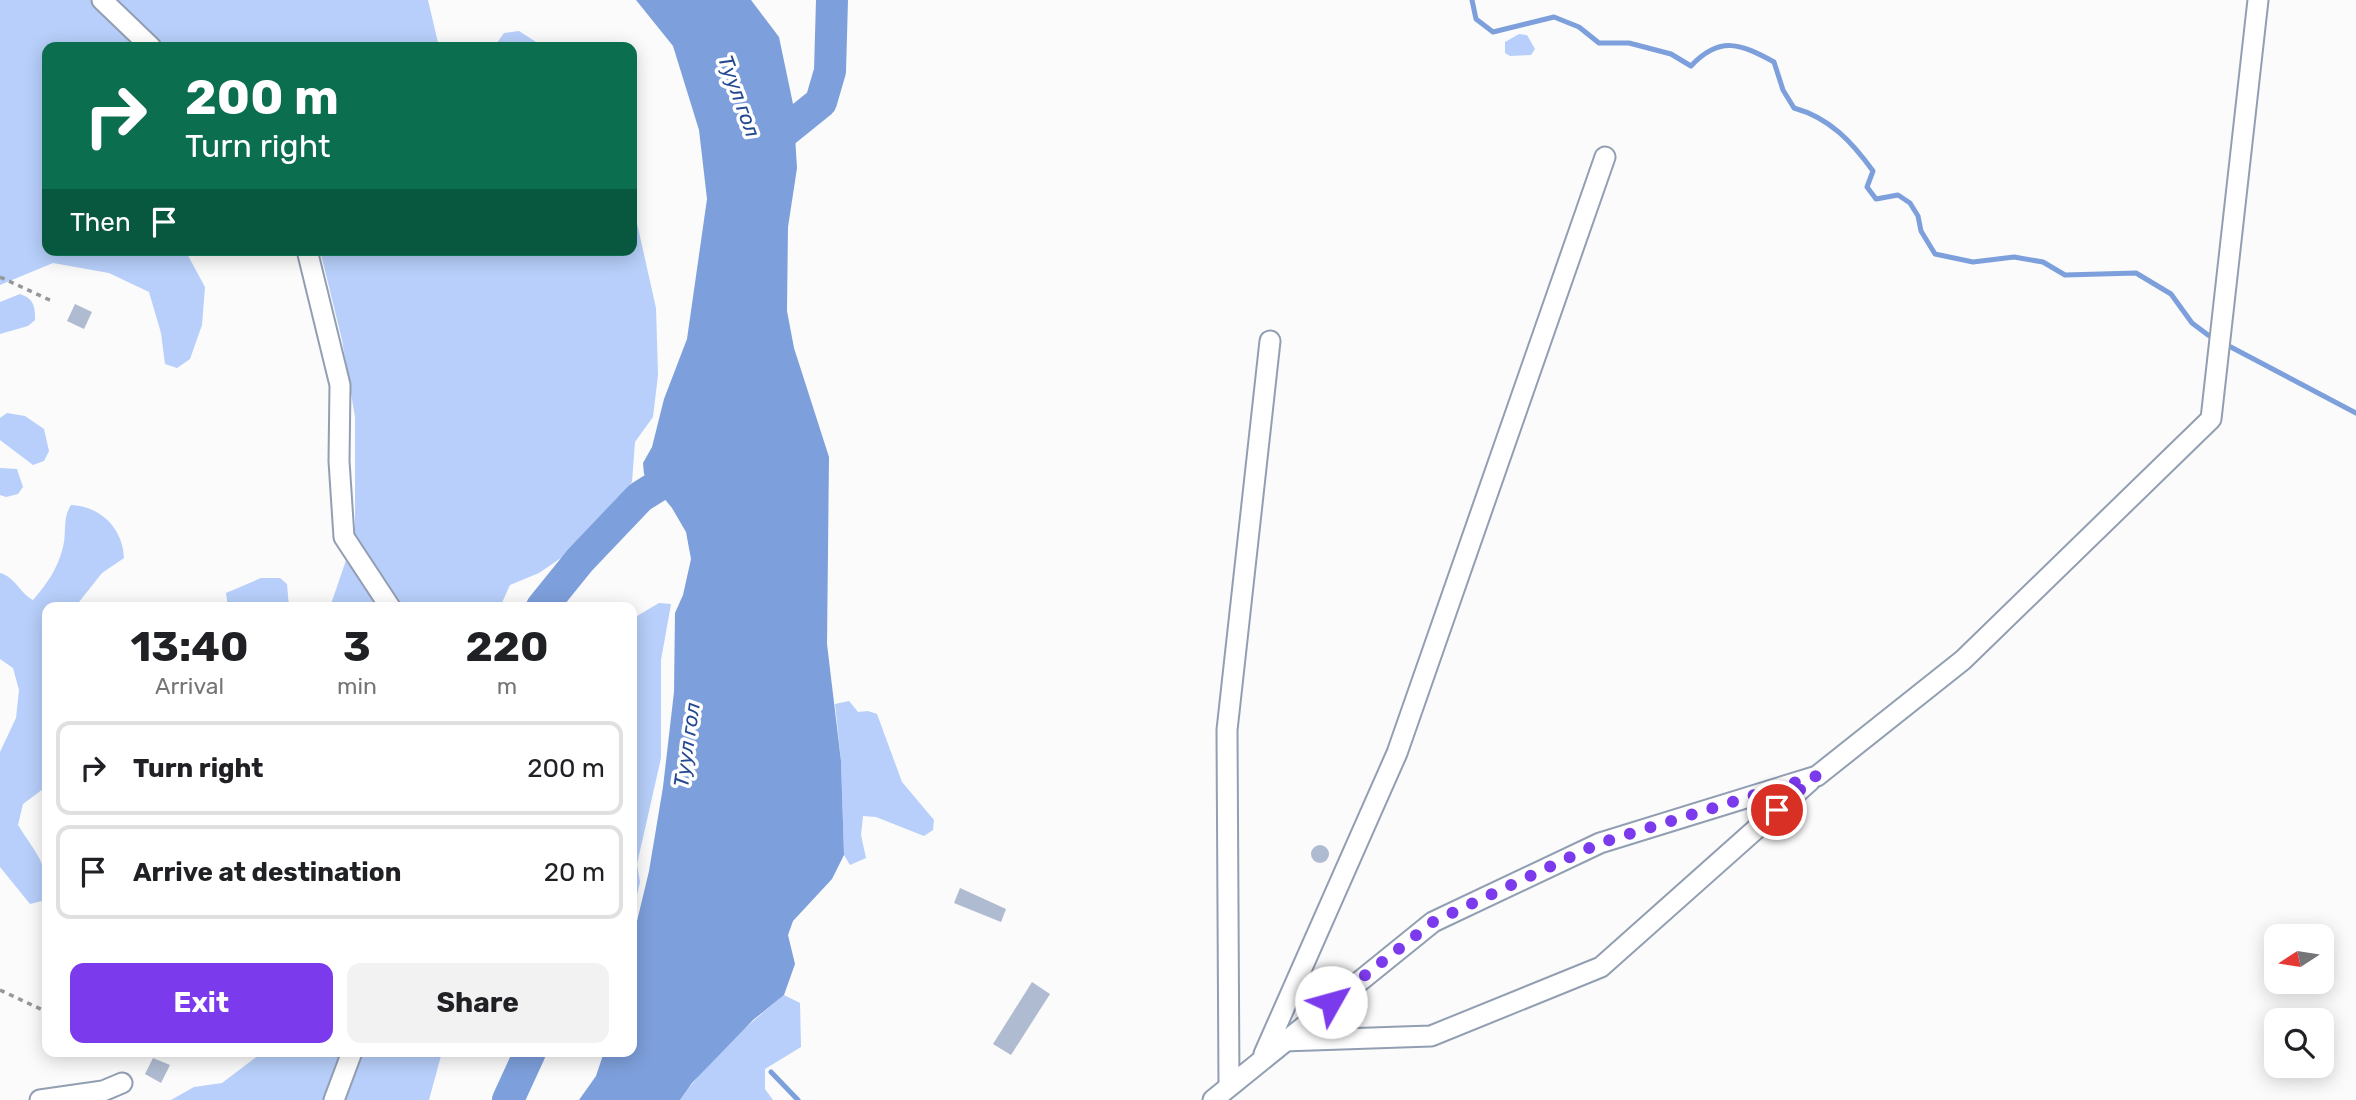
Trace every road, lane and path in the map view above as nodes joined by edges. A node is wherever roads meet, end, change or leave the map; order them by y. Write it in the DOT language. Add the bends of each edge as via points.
graph roads {
  1 [pos="102,0"];
  2 [pos="2258,0"];
  3 [pos="146,42"];
  4 [pos="1605,157"];
  5 [pos="308,256"];
  6 [pos="0,277"];
  7 [pos="54,302"];
  8 [pos="1270,341"];
  9 [pos="387,602"];
  10 [pos="1816,776"];
  11 [pos="0,990"];
  12 [pos="42,1010"];
  13 [pos="1283,1041"];
  14 [pos="350,1057"];
  15 [pos="1262,1059"];
  16 [pos="122,1083"];
  17 [pos="1229,1086"];
  18 [pos="40,1100"];
  19 [pos="334,1100"];
  20 [pos="1213,1100"];
  1 -- 3 [label="street"];
  2 -- 10 [label="street" via="2211,419 1963,660"];
  4 -- 15 [label="street" via="1397,753"];
  5 -- 9 [label="street" via="340,385 344,537"];
  6 -- 7 [label="path"];
  8 -- 17 [label="street" via="1227,730"];
  10 -- 13 [label="street" via="1600,843 1433,922"];
  10 -- 13 [label="street" via="1601,967 1431,1036"];
  11 -- 12 [label="path"];
  13 -- 15 [label="street"];
  14 -- 19 [label="street"];
  15 -- 17 [label="street"];
  16 -- 18 [label="street" via="103,1091"];
  17 -- 20 [label="street"];
}
